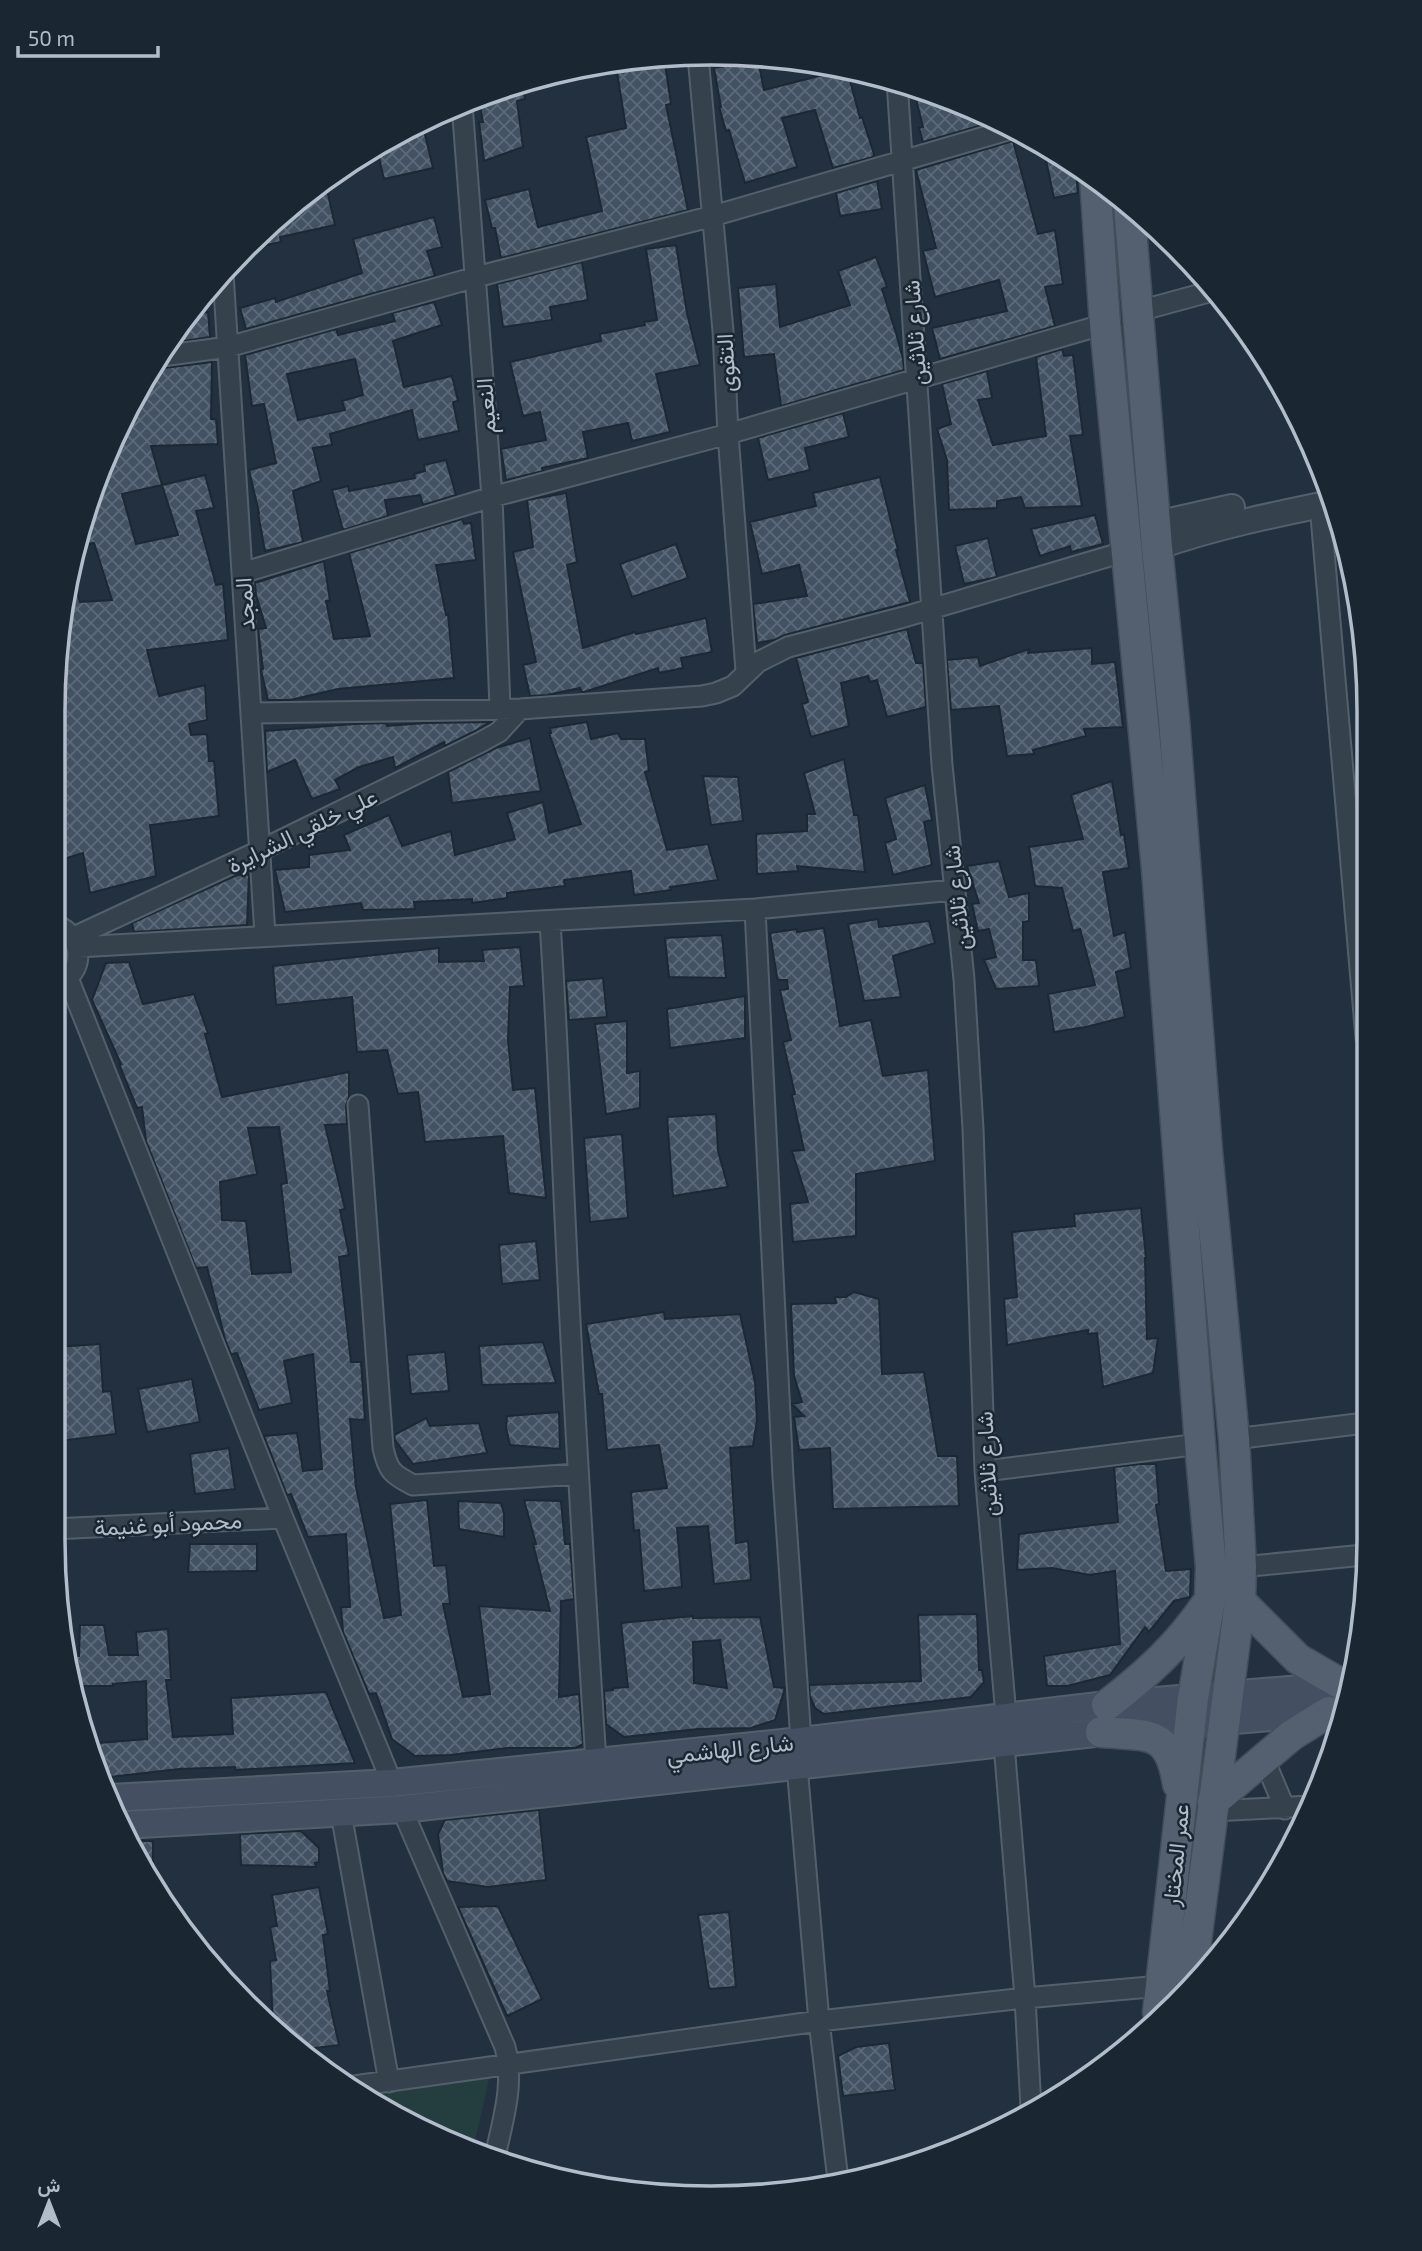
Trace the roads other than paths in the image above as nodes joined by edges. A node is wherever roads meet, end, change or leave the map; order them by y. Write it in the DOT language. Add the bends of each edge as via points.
graph roads {
  1 [pos="699,65"];
  2 [pos="898,93"];
  3 [pos="463,115"];
  4 [pos="999,132"];
  5 [pos="904,159"];
  6 [pos="1096,193"];
  7 [pos="713,216"];
  8 [pos="1130,220"];
  9 [pos="1135,264"];
  10 [pos="1103,267"];
  11 [pos="476,277"];
  12 [pos="224,286"];
  13 [pos="1204,293"];
  14 [pos="1139,311"];
  15 [pos="1105,324"];
  16 [pos="228,347"];
  17 [pos="172,355"];
  18 [pos="917,379"];
  19 [pos="728,434"];
  20 [pos="492,497"];
  21 [pos="1322,499"];
  22 [pos="1328,518"];
  23 [pos="1156,535"];
  24 [pos="1127,551"];
  25 [pos="242,573"];
  26 [pos="933,609"];
  27 [pos="747,671"];
  28 [pos="500,708"];
  29 [pos="520,709"];
  30 [pos="251,713"];
  31 [pos="259,851"];
  32 [pos="1170,868"];
  33 [pos="954,890"];
  34 [pos="755,909"];
  35 [pos="1357,916"];
  36 [pos="550,922"];
  37 [pos="65,929"];
  38 [pos="265,935"];
  39 [pos="76,942"];
  40 [pos="65,978"];
  41 [pos="65,988"];
  42 [pos="358,1105"];
  43 [pos="1357,1424"];
  44 [pos="1234,1439"];
  45 [pos="1200,1444"];
  46 [pos="985,1471"];
  47 [pos="578,1474"];
  48 [pos="283,1518"];
  49 [pos="65,1528"];
  50 [pos="1357,1556"];
  51 [pos="1241,1567"];
  52 [pos="1210,1599"];
  53 [pos="1240,1601"];
  54 [pos="1338,1696"];
  55 [pos="1337,1698"];
  56 [pos="1337,1701"];
  57 [pos="1226,1708"];
  58 [pos="1192,1711"];
  59 [pos="1006,1716"];
  60 [pos="1104,1718"];
  61 [pos="1004,1744"];
  62 [pos="799,1754"];
  63 [pos="1264,1759"];
  64 [pos="596,1762"];
  65 [pos="392,1783"];
  66 [pos="119,1798"];
  67 [pos="1181,1803"];
  68 [pos="1213,1806"];
  69 [pos="1299,1807"];
  70 [pos="402,1809"];
  71 [pos="1285,1809"];
  72 [pos="341,1812"];
  73 [pos="130,1825"];
  74 [pos="1192,1971"];
  75 [pos="1025,1998"];
  76 [pos="1159,1999"];
  77 [pos="819,2021"];
  78 [pos="509,2064"];
  79 [pos="389,2081"];
  80 [pos="364,2085"];
  81 [pos="1031,2102"];
  82 [pos="496,2149"];
  83 [pos="837,2174"];
  1 -- 7 [label="street, التقوى"];
  2 -- 5 [label="street, شارع ثلاثين"];
  3 -- 11 [label="street, النعيم"];
  4 -- 5 [label="street"];
  5 -- 7 [label="street"];
  5 -- 18 [label="street, شارع ثلاثين"];
  6 -- 10 [label="main road"];
  7 -- 11 [label="street"];
  7 -- 19 [label="street, التقوى"];
  8 -- 9 [label="main road"];
  9 -- 10 [label="main road"];
  9 -- 14 [label="main road"];
  10 -- 15 [label="main road"];
  11 -- 16 [label="street"];
  11 -- 20 [label="street, النعيم"];
  12 -- 16 [label="street, المجد"];
  13 -- 14 [label="street"];
  14 -- 23 [label="main road"];
  15 -- 18 [label="street"];
  15 -- 24 [label="main road"];
  16 -- 17 [label="street"];
  16 -- 25 [label="street, المجد"];
  18 -- 19 [label="street"];
  18 -- 26 [label="street, شارع ثلاثين"];
  19 -- 20 [label="street"];
  19 -- 27 [label="street, التقوى"];
  20 -- 25 [label="street"];
  20 -- 28 [label="street, النعيم"];
  21 -- 23 [label="street" via="1196,533"];
  22 -- 35 [label="street"];
  23 -- 32 [label="main road" via="1174,719"];
  24 -- 26 [label="street"];
  24 -- 32 [label="main road"];
  25 -- 30 [label="street, المجد"];
  26 -- 27 [label="street" via="788,647"];
  26 -- 33 [label="street, شارع ثلاثين"];
  27 -- 29 [label="street" via="733,686 702,696"];
  28 -- 29 [label="street"];
  28 -- 30 [label="street"];
  29 -- 31 [label="street, علي خلقي الشرايرة" via="499,732 481,742"];
  30 -- 31 [label="street, المجد"];
  31 -- 38 [label="street, المجد"];
  31 -- 39 [label="street, علي خلقي الشرايرة"];
  32 -- 44 [label="main road, عمر المختار" via="1199,1035"];
  32 -- 45 [label="main road, عمر المختار"];
  33 -- 34 [label="street"];
  33 -- 46 [label="street, شارع ثلاثين" via="971,1102"];
  34 -- 36 [label="street"];
  34 -- 62 [label="street"];
  36 -- 38 [label="street"];
  36 -- 47 [label="street"];
  37 -- 39 [label="street"];
  38 -- 39 [label="street"];
  39 -- 40 [label="street" via="77,964"];
  41 -- 48 [label="street"];
  42 -- 47 [label="street" via="387,1466 413,1485"];
  43 -- 44 [label="street"];
  44 -- 51 [label="main road, عمر المختار"];
  45 -- 46 [label="street"];
  45 -- 52 [label="main road, عمر المختار"];
  46 -- 59 [label="street, شارع ثلاثين"];
  47 -- 64 [label="street"];
  48 -- 49 [label="street, محمود أبو غنيمة"];
  48 -- 65 [label="street"];
  50 -- 51 [label="street"];
  51 -- 53 [label="main road, عمر المختار"];
  52 -- 58 [label="main road, عمر المختار"];
  52 -- 60 [label="main road" via="1187,1633"];
  53 -- 54 [label="main road"];
  53 -- 57 [label="main road, عمر المختار"];
  55 -- 57 [label="main road, شارع الهاشمي"];
  56 -- 63 [label="main road"];
  57 -- 58 [label="main road, شارع الهاشمي"];
  57 -- 68 [label="main road, عمر المختار"];
  58 -- 60 [label="main road, شارع الهاشمي"];
  58 -- 67 [label="main road, عمر المختار"];
  59 -- 60 [label="main road, شارع الهاشمي"];
  59 -- 62 [label="main road, شارع الهاشمي"];
  60 -- 61 [label="main road, شارع الهاشمي"];
  60 -- 67 [label="main road" via="1159,1741 1169,1751"];
  61 -- 62 [label="main road, شارع الهاشمي"];
  61 -- 75 [label="street"];
  62 -- 64 [label="main road, شارع الهاشمي"];
  62 -- 70 [label="main road, شارع الهاشمي"];
  62 -- 77 [label="street"];
  63 -- 68 [label="main road"];
  63 -- 71 [label="street"];
  64 -- 65 [label="main road, شارع الهاشمي"];
  65 -- 66 [label="main road, شارع الهاشمي"];
  65 -- 70 [label="main road"];
  67 -- 76 [label="main road, عمر المختار"];
  68 -- 71 [label="street"];
  68 -- 74 [label="main road, عمر المختار"];
  69 -- 71 [label="street"];
  70 -- 72 [label="main road, شارع الهاشمي"];
  70 -- 78 [label="street"];
  72 -- 73 [label="main road, شارع الهاشمي"];
  72 -- 79 [label="street"];
  75 -- 76 [label="street"];
  75 -- 77 [label="street"];
  75 -- 81 [label="street"];
  77 -- 78 [label="street"];
  77 -- 83 [label="street"];
  78 -- 79 [label="street"];
  78 -- 82 [label="street"];
  79 -- 80 [label="street"];
}
